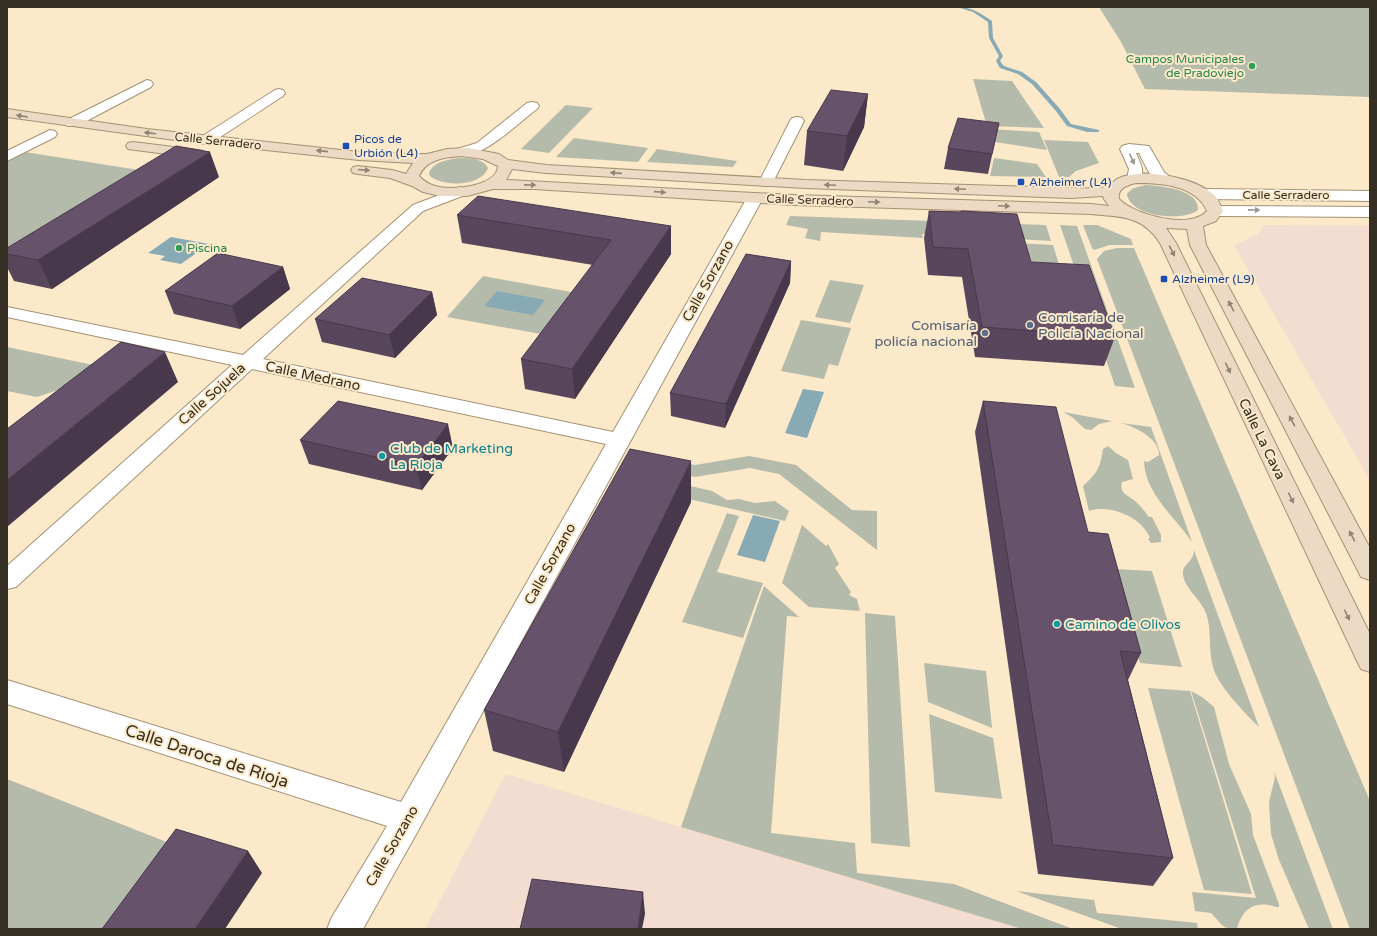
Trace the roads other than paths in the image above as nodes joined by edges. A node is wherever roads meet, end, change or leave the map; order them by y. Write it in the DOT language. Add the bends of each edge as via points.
graph roads {
  1 [pos="147,84"];
  2 [pos="279,93"];
  3 [pos="532,106"];
  4 [pos="7,113"];
  5 [pos="797,121"];
  6 [pos="72,123"];
  7 [pos="29,131"];
  8 [pos="50,134"];
  9 [pos="497,135"];
  10 [pos="65,136"];
  11 [pos="206,140"];
  12 [pos="116,144"];
  13 [pos="462,152"];
  14 [pos="184,153"];
  15 [pos="210,155"];
  16 [pos="7,157"];
  17 [pos="430,158"];
  18 [pos="498,160"];
  19 [pos="164,165"];
  20 [pos="340,168"];
  21 [pos="1134,179"];
  22 [pos="1166,180"];
  23 [pos="491,184"];
  24 [pos="419,185"];
  25 [pos="760,190"];
  26 [pos="1111,191"];
  27 [pos="460,192"];
  28 [pos="1203,194"];
  29 [pos="1370,196"];
  30 [pos="418,208"];
  31 [pos="1215,211"];
  32 [pos="1370,212"];
  33 [pos="1129,213"];
  34 [pos="1148,220"];
  35 [pos="1195,223"];
  36 [pos="7,312"];
  37 [pos="247,362"];
  38 [pos="619,440"];
  39 [pos="1370,571"];
  40 [pos="7,580"];
  41 [pos="1370,661"];
  42 [pos="7,692"];
  43 [pos="408,819"];
  44 [pos="344,929"];
  1 -- 6 [label="street"];
  2 -- 11 [label="street"];
  3 -- 9 [label="street"];
  6 -- 4 [label="main road, Calle Serradero, one-way"];
  5 -- 25 [label="street, Calle Sorzano"];
  11 -- 6 [label="main road, Calle Serradero, one-way"];
  7 -- 8 [label="main road"];
  8 -- 10 [label="main road"];
  8 -- 16 [label="street"];
  9 -- 13 [label="street" via="482,146"];
  9 -- 18 [label="street" via="488,147"];
  17 -- 11 [label="main road, Calle Serradero, one-way" via="389,158"];
  12 -- 14 [label="main road, Calle Serradero"];
  13 -- 17 [label="main road, Calle Serradero"];
  13 -- 18 [label="main road, Calle Serradero" via="483,153"];
  14 -- 15 [label="main road, Calle Serradero"];
  14 -- 19 [label="street"];
  17 -- 24 [label="main road" via="414,170 412,176"];
  18 -- 23 [label="main road" via="505,169 504,174"];
  25 -- 18 [label="main road, Calle Serradero, one-way" via="546,169"];
  20 -- 24 [label="main road, one-way" via="385,173"];
  21 -- 22 [label="main road"];
  22 -- 21 [label="street, one-way" via="1158,175 1144,149 1129,148 1127,149 1136,169"];
  21 -- 26 [label="main road" via="1115,186"];
  22 -- 28 [label="main road"];
  23 -- 25 [label="main road, Calle Serradero, one-way"];
  23 -- 27 [label="main road"];
  24 -- 27 [label="main road" via="439,192"];
  24 -- 30 [label="street"];
  26 -- 25 [label="main road, Calle Serradero, one-way" via="1063,193"];
  25 -- 33 [label="main road, Calle Serradero, one-way"];
  25 -- 38 [label="street, Calle Sorzano"];
  26 -- 33 [label="main road" via="1114,202"];
  27 -- 30 [label="street, Calle Sojuela"];
  28 -- 29 [label="street, Calle Serradero"];
  28 -- 31 [label="main road" via="1212,202"];
  30 -- 37 [label="street, Calle Sojuela"];
  31 -- 32 [label="street, Calle Serradero, one-way"];
  31 -- 35 [label="main road" via="1209,218"];
  33 -- 34 [label="main road"];
  34 -- 35 [label="main road" via="1172,224"];
  34 -- 41 [label="main road, Calle La Cava, one-way" via="1168,243"];
  39 -- 35 [label="main road, one-way" via="1198,245"];
  36 -- 37 [label="street, Calle Medrano"];
  37 -- 38 [label="street, Calle Medrano"];
  37 -- 40 [label="street, Calle Sojuela"];
  38 -- 43 [label="street, Calle Sorzano"];
  42 -- 43 [label="street, Calle Daroca de Rioja"];
  43 -- 44 [label="street, Calle Sorzano"];
}
